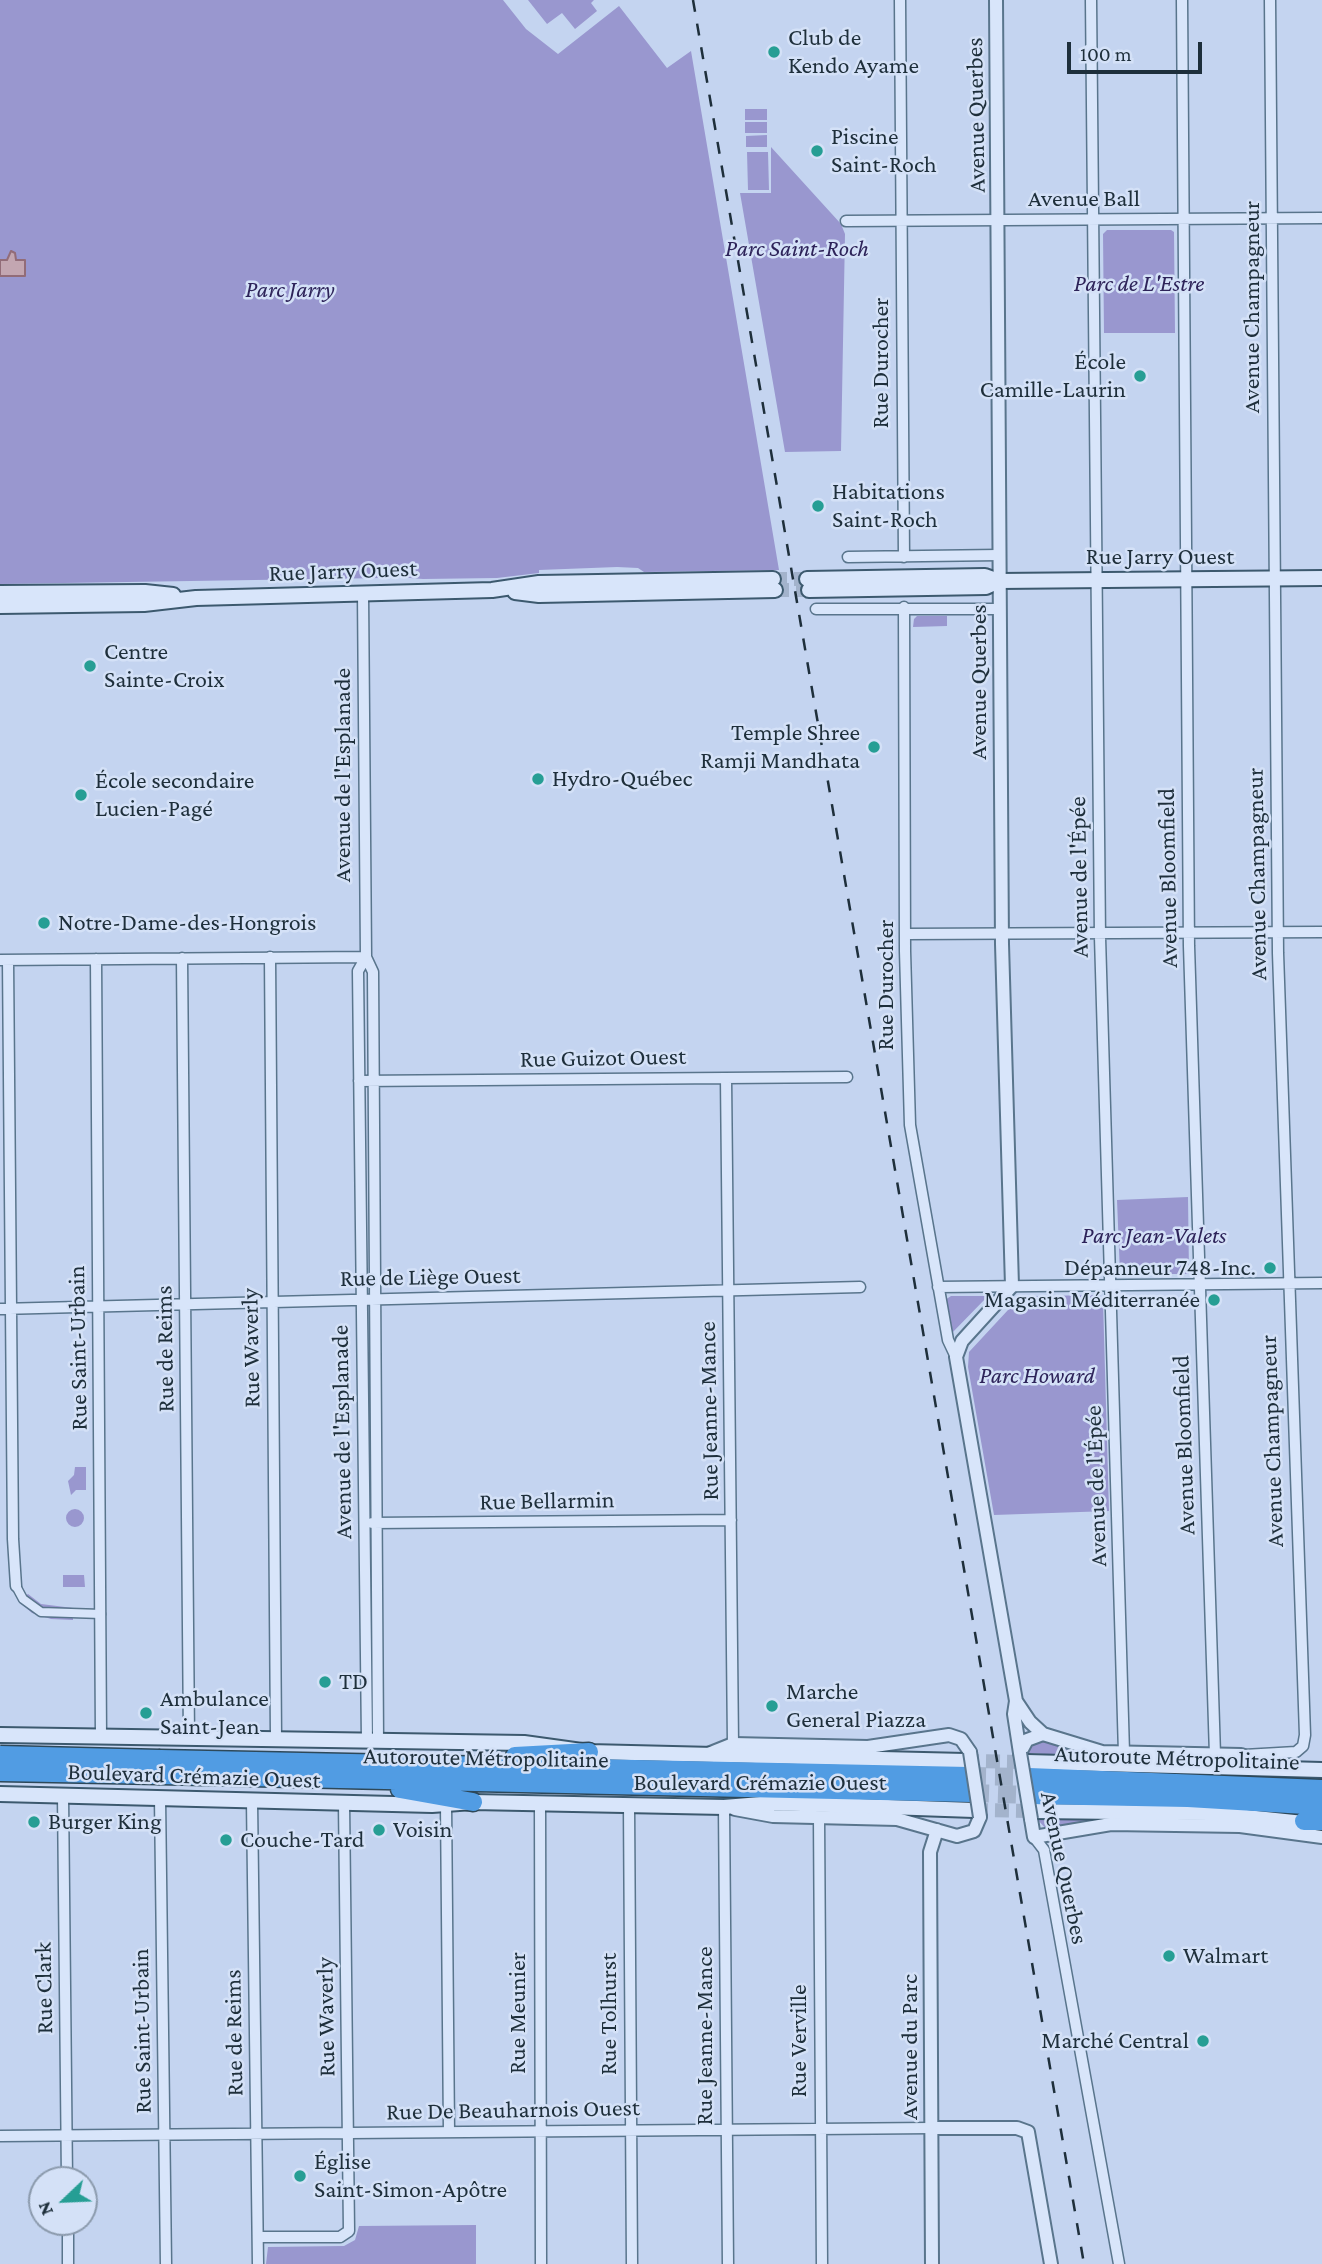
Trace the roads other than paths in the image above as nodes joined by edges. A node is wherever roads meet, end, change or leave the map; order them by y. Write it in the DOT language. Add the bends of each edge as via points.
graph roads {
  1 [pos="900,0"];
  2 [pos="996,0"];
  3 [pos="1091,0"];
  4 [pos="1182,0"];
  5 [pos="1270,0"];
  6 [pos="1322,218"];
  7 [pos="1184,219"];
  8 [pos="1272,219"];
  9 [pos="1094,220"];
  10 [pos="846,221"];
  11 [pos="901,221"];
  12 [pos="998,221"];
  13 [pos="999,555"];
  14 [pos="848,557"];
  15 [pos="904,557"];
  16 [pos="1275,579"];
  17 [pos="1322,579"];
  18 [pos="1097,580"];
  19 [pos="1187,580"];
  20 [pos="999,581"];
  21 [pos="808,584"];
  22 [pos="774,585"];
  23 [pos="0,593"];
  24 [pos="363,593"];
  25 [pos="196,598"];
  26 [pos="0,606"];
  27 [pos="904,607"];
  28 [pos="816,609"];
  29 [pos="999,609"];
  30 [pos="1278,932"];
  31 [pos="1322,932"];
  32 [pos="1100,933"];
  33 [pos="1189,933"];
  34 [pos="906,934"];
  35 [pos="1002,934"];
  36 [pos="270,957"];
  37 [pos="366,957"];
  38 [pos="182,958"];
  39 [pos="96,959"];
  40 [pos="4,960"];
  41 [pos="847,1077"];
  42 [pos="726,1078"];
  43 [pos="359,1081"];
  44 [pos="374,1081"];
  45 [pos="1322,1283"];
  46 [pos="1200,1284"];
  47 [pos="1288,1284"];
  48 [pos="1012,1286"];
  49 [pos="1110,1286"];
  50 [pos="860,1287"];
  51 [pos="938,1287"];
  52 [pos="729,1290"];
  53 [pos="361,1300"];
  54 [pos="376,1300"];
  55 [pos="272,1302"];
  56 [pos="185,1304"];
  57 [pos="98,1306"];
  58 [pos="6,1309"];
  59 [pos="956,1357"];
  60 [pos="731,1520"];
  61 [pos="364,1523"];
  62 [pos="377,1523"];
  63 [pos="16,1587"];
  64 [pos="101,1614"];
  65 [pos="1016,1701"];
  66 [pos="1043,1734"];
  67 [pos="0,1735"];
  68 [pos="33,1736"];
  69 [pos="102,1737"];
  70 [pos="188,1738"];
  71 [pos="276,1738"];
  72 [pos="372,1741"];
  73 [pos="733,1744"];
  74 [pos="22,1748"];
  75 [pos="589,1752"];
  76 [pos="1124,1753"];
  77 [pos="0,1755"];
  78 [pos="706,1755"];
  79 [pos="1215,1755"];
  80 [pos="1241,1755"];
  81 [pos="386,1763"];
  82 [pos="160,1767"];
  83 [pos="1279,1769"];
  84 [pos="1322,1770"];
  85 [pos="0,1772"];
  86 [pos="331,1779"];
  87 [pos="24,1780"];
  88 [pos="972,1785"];
  89 [pos="1029,1786"];
  90 [pos="1322,1789"];
  91 [pos="0,1794"];
  92 [pos="33,1795"];
  93 [pos="63,1796"];
  94 [pos="160,1798"];
  95 [pos="252,1801"];
  96 [pos="473,1802"];
  97 [pos="344,1803"];
  98 [pos="540,1803"];
  99 [pos="446,1804"];
  100 [pos="629,1805"];
  101 [pos="1322,1806"];
  102 [pos="724,1807"];
  103 [pos="819,1817"];
  104 [pos="1304,1821"];
  105 [pos="1322,1823"];
  106 [pos="937,1830"];
  107 [pos="1034,1837"];
  108 [pos="1322,1837"];
  109 [pos="932,2128"];
  110 [pos="727,2129"];
  111 [pos="821,2129"];
  112 [pos="540,2130"];
  113 [pos="631,2130"];
  114 [pos="449,2132"];
  115 [pos="349,2133"];
  116 [pos="257,2134"];
  117 [pos="67,2135"];
  118 [pos="164,2135"];
  119 [pos="0,2136"];
  120 [pos="67,2166"];
  121 [pos="68,2236"];
  122 [pos="258,2237"];
  123 [pos="68,2264"];
  124 [pos="166,2264"];
  125 [pos="258,2264"];
  126 [pos="541,2264"];
  127 [pos="632,2264"];
  128 [pos="728,2264"];
  129 [pos="822,2264"];
  130 [pos="932,2264"];
  131 [pos="1051,2264"];
  132 [pos="1118,2264"];
  1 -- 11 [label="street, Rue Durocher"];
  2 -- 12 [label="street, Avenue Querbes"];
  3 -- 9 [label="street, Avenue de l'Épée"];
  4 -- 7 [label="street, Avenue Bloomfield"];
  5 -- 8 [label="street, Avenue Champagneur"];
  6 -- 8 [label="street, Avenue Ball"];
  7 -- 8 [label="street, Avenue Ball"];
  7 -- 9 [label="street, Avenue Ball"];
  7 -- 19 [label="street, Avenue Bloomfield"];
  8 -- 16 [label="street, Avenue Champagneur"];
  9 -- 12 [label="street, Avenue Ball"];
  9 -- 18 [label="street, Avenue de l'Épée"];
  10 -- 11 [label="street, Avenue Ball"];
  11 -- 12 [label="street, Avenue Ball"];
  11 -- 15 [label="street, Rue Durocher"];
  12 -- 13 [label="street, Avenue Querbes"];
  13 -- 15 [label="street"];
  13 -- 20 [label="street, Avenue Querbes"];
  14 -- 15 [label="street"];
  16 -- 17 [label="main road, Rue Jarry Ouest"];
  16 -- 19 [label="main road, Rue Jarry Ouest"];
  16 -- 30 [label="street, Avenue Champagneur"];
  18 -- 19 [label="main road, Rue Jarry Ouest"];
  18 -- 20 [label="main road, Rue Jarry Ouest"];
  18 -- 32 [label="street, Avenue de l'Épée"];
  19 -- 33 [label="street, Avenue Bloomfield"];
  20 -- 21 [label="main road, Rue Jarry Ouest" via="985,576"];
  20 -- 29 [label="street, Avenue Querbes"];
  22 -- 24 [label="main road, Rue Jarry Ouest" via="539,595 492,590"];
  23 -- 25 [label="main road, Rue Jarry Ouest" via="145,592"];
  24 -- 25 [label="main road, Rue Jarry Ouest"];
  24 -- 37 [label="street, Avenue de l'Esplanade"];
  25 -- 26 [label="main road, Rue Jarry Ouest" via="144,604"];
  27 -- 28 [label="street"];
  27 -- 29 [label="street"];
  27 -- 34 [label="street, Rue Durocher"];
  29 -- 35 [label="street, Avenue Querbes"];
  30 -- 31 [label="street"];
  30 -- 33 [label="street"];
  30 -- 47 [label="street, Avenue Champagneur"];
  32 -- 33 [label="street"];
  32 -- 35 [label="street"];
  32 -- 49 [label="street, Avenue de l'Épée"];
  33 -- 46 [label="street, Avenue Bloomfield"];
  34 -- 35 [label="street"];
  34 -- 51 [label="street, Rue Durocher" via="910,1125"];
  35 -- 48 [label="street, Avenue Querbes"];
  36 -- 37 [label="street"];
  36 -- 38 [label="street"];
  36 -- 55 [label="street, Rue Waverly"];
  37 -- 43 [label="street, Avenue de l'Esplanade" via="358,971"];
  37 -- 44 [label="street, Avenue de l'Esplanade" via="373,972"];
  38 -- 39 [label="street"];
  38 -- 56 [label="street, Rue de Reims"];
  39 -- 40 [label="street"];
  39 -- 57 [label="street, Rue Saint-Urbain"];
  40 -- 58 [label="street"];
  41 -- 42 [label="street, Rue Guizot Ouest"];
  42 -- 44 [label="street, Rue Guizot Ouest"];
  42 -- 52 [label="street, Rue Jeanne-Mance"];
  43 -- 44 [label="street, Rue Guizot Ouest"];
  43 -- 53 [label="street, Avenue de l'Esplanade"];
  44 -- 54 [label="street, Avenue de l'Esplanade"];
  45 -- 47 [label="street"];
  46 -- 47 [label="street"];
  46 -- 49 [label="street"];
  46 -- 79 [label="street, Avenue Bloomfield"];
  47 -- 80 [label="street, Avenue Champagneur" via="1303,1746 1292,1754"];
  48 -- 49 [label="street"];
  48 -- 51 [label="street"];
  48 -- 59 [label="street" via="960,1343"];
  49 -- 76 [label="street, Avenue de l'Épée"];
  50 -- 52 [label="street, Rue de Liège Ouest"];
  51 -- 59 [label="street, Rue Durocher" via="948,1340"];
  52 -- 54 [label="street, Rue de Liège Ouest"];
  52 -- 60 [label="street, Rue Jeanne-Mance"];
  53 -- 54 [label="street, Rue de Liège Ouest"];
  53 -- 55 [label="street, Rue de Liège Ouest"];
  53 -- 61 [label="street, Avenue de l'Esplanade"];
  54 -- 62 [label="street, Avenue de l'Esplanade"];
  55 -- 56 [label="street, Rue de Liège Ouest"];
  55 -- 71 [label="street, Rue Waverly"];
  56 -- 57 [label="street, Rue de Liège Ouest"];
  56 -- 70 [label="street, Rue de Reims"];
  57 -- 58 [label="street, Rue de Liège Ouest"];
  57 -- 64 [label="street, Rue Saint-Urbain"];
  58 -- 63 [label="street" via="7,1539"];
  59 -- 65 [label="street, Avenue Querbes"];
  60 -- 62 [label="street, Rue Bellarmin"];
  60 -- 73 [label="street, Rue Jeanne-Mance"];
  61 -- 62 [label="street, Rue Bellarmin"];
  61 -- 72 [label="street, Avenue de l'Esplanade"];
  62 -- 72 [label="street, Avenue de l'Esplanade"];
  63 -- 64 [label="street" via="23,1599 41,1612"];
  64 -- 69 [label="street, Rue Saint-Urbain"];
  65 -- 66 [label="street"];
  65 -- 89 [label="street, Avenue Querbes" via="1014,1714"];
  66 -- 76 [label="street" via="1095,1751"];
  66 -- 89 [label="street" via="1027,1740"];
  67 -- 68 [label="main road, Boulevard Crémazie Ouest"];
  68 -- 69 [label="main road, Boulevard Crémazie Ouest"];
  68 -- 74 [label="main road"];
  69 -- 70 [label="main road, Boulevard Crémazie Ouest"];
  70 -- 71 [label="main road, Boulevard Crémazie Ouest"];
  71 -- 72 [label="main road, Boulevard Crémazie Ouest"];
  72 -- 75 [label="main road, Boulevard Crémazie Ouest" via="535,1744"];
  73 -- 78 [label="street"];
  73 -- 88 [label="street, Boulevard Crémazie Ouest" via="868,1747 949,1735 964,1741"];
  75 -- 78 [label="main road, Boulevard Crémazie Ouest"];
  75 -- 81 [label="highway"];
  76 -- 79 [label="street"];
  77 -- 82 [label="highway, Autoroute Métropolitaine, bridge"];
  78 -- 88 [label="main road, Boulevard Crémazie Ouest"];
  79 -- 80 [label="street"];
  80 -- 83 [label="street"];
  81 -- 82 [label="highway, Autoroute Métropolitaine"];
  81 -- 88 [label="highway, Autoroute Métropolitaine"];
  82 -- 85 [label="highway, Autoroute Métropolitaine, bridge"];
  82 -- 86 [label="highway, Autoroute Métropolitaine"];
  83 -- 84 [label="main road"];
  83 -- 89 [label="main road"];
  86 -- 88 [label="highway, Autoroute Métropolitaine"];
  86 -- 96 [label="highway"];
  87 -- 92 [label="main road"];
  88 -- 102 [label="main road, Boulevard Crémazie Ouest"];
  88 -- 106 [label="street, Boulevard Crémazie Ouest" via="978,1827 953,1835"];
  89 -- 90 [label="highway, Autoroute Métropolitaine"];
  89 -- 101 [label="highway, Autoroute Métropolitaine"];
  89 -- 104 [label="main road" via="1208,1813"];
  89 -- 107 [label="street, Avenue Querbes"];
  91 -- 92 [label="main road, Boulevard Crémazie Ouest"];
  92 -- 93 [label="main road, Boulevard Crémazie Ouest"];
  93 -- 94 [label="main road, Boulevard Crémazie Ouest"];
  93 -- 117 [label="street, Rue Clark"];
  94 -- 95 [label="main road, Boulevard Crémazie Ouest"];
  94 -- 118 [label="street, Rue Saint-Urbain"];
  95 -- 97 [label="main road, Boulevard Crémazie Ouest"];
  95 -- 116 [label="street, Rue de Reims"];
  96 -- 98 [label="main road, Boulevard Crémazie Ouest"];
  96 -- 99 [label="main road, Boulevard Crémazie Ouest"];
  97 -- 99 [label="main road, Boulevard Crémazie Ouest"];
  97 -- 115 [label="street, Rue Waverly"];
  98 -- 100 [label="main road, Boulevard Crémazie Ouest"];
  98 -- 112 [label="street, Rue Meunier"];
  99 -- 114 [label="street"];
  100 -- 102 [label="main road, Boulevard Crémazie Ouest"];
  100 -- 113 [label="street, Rue Tolhurst"];
  102 -- 103 [label="street, Boulevard Crémazie Ouest"];
  102 -- 110 [label="street, Rue Jeanne-Mance"];
  103 -- 106 [label="street, Boulevard Crémazie Ouest" via="897,1819"];
  103 -- 111 [label="street, Rue Verville"];
  104 -- 105 [label="highway"];
  106 -- 109 [label="street, Avenue du Parc" via="930,1852"];
  107 -- 108 [label="street" via="1111,1824 1249,1827"];
  107 -- 132 [label="street, Avenue Querbes" via="1044,1850"];
  109 -- 111 [label="street, Rue De Beauharnois Ouest"];
  109 -- 130 [label="street, Avenue du Parc"];
  109 -- 131 [label="street, Rue De Beauharnois Ouest" via="1026,2131 1032,2140"];
  110 -- 111 [label="street, Rue De Beauharnois Ouest"];
  110 -- 113 [label="street, Rue De Beauharnois Ouest"];
  110 -- 128 [label="street, Rue Jeanne-Mance"];
  111 -- 129 [label="street, Rue Verville"];
  112 -- 113 [label="street, Rue De Beauharnois Ouest"];
  112 -- 114 [label="street, Rue De Beauharnois Ouest"];
  112 -- 126 [label="street, Rue Meunier"];
  113 -- 127 [label="street, Rue Tolhurst"];
  114 -- 115 [label="street, Rue De Beauharnois Ouest"];
  115 -- 116 [label="street, Rue De Beauharnois Ouest"];
  115 -- 122 [label="street, Rue Waverly" via="349,2231 340,2237"];
  116 -- 118 [label="street, Rue De Beauharnois Ouest"];
  116 -- 122 [label="street, Rue de Reims"];
  117 -- 118 [label="street, Rue De Beauharnois Ouest"];
  117 -- 119 [label="street, Rue De Beauharnois Ouest"];
  117 -- 120 [label="street, Rue Clark"];
  118 -- 124 [label="street, Rue Saint-Urbain"];
  121 -- 123 [label="street"];
  122 -- 125 [label="street, Rue de Reims"];
}
